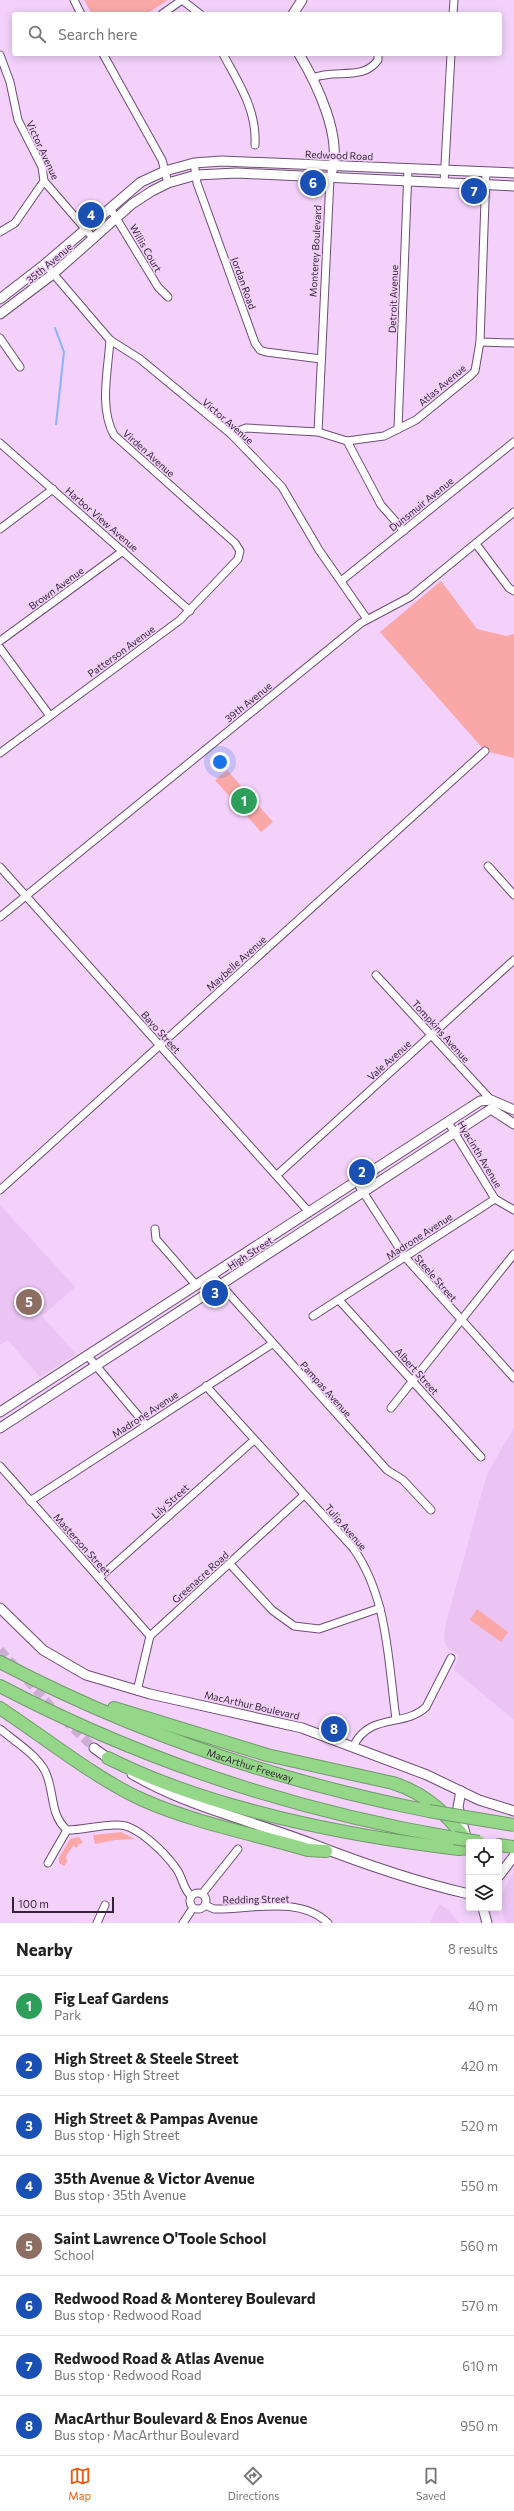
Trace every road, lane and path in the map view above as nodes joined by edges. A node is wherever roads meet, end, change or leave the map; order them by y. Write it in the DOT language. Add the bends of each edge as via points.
graph roads {
  1 [pos="74,0"];
  2 [pos="182,0"];
  3 [pos="302,0"];
  4 [pos="454,0"];
  5 [pos="80,12"];
  6 [pos="165,12"];
  7 [pos="197,12"];
  8 [pos="294,12"];
  9 [pos="453,12"];
  10 [pos="0,55"];
  11 [pos="104,56"];
  12 [pos="224,56"];
  13 [pos="300,56"];
  14 [pos="378,56"];
  15 [pos="451,56"];
  16 [pos="313,78"];
  17 [pos="255,145"];
  18 [pos="194,163"];
  19 [pos="333,166"];
  20 [pos="408,169"];
  21 [pos="165,171"];
  22 [pos="445,171"];
  23 [pos="486,172"];
  24 [pos="514,173"];
  25 [pos="196,175"];
  26 [pos="330,178"];
  27 [pos="44,181"];
  28 [pos="408,181"];
  29 [pos="168,183"];
  30 [pos="444,183"];
  31 [pos="486,184"];
  32 [pos="514,186"];
  33 [pos="110,208"];
  34 [pos="117,218"];
  35 [pos="86,229"];
  36 [pos="0,232"];
  37 [pos="94,239"];
  38 [pos="45,264"];
  39 [pos="53,274"];
  40 [pos="168,297"];
  41 [pos="0,299"];
  42 [pos="0,314"];
  43 [pos="0,338"];
  44 [pos="110,340"];
  45 [pos="480,342"];
  46 [pos="514,343"];
  47 [pos="321,359"];
  48 [pos="20,367"];
  49 [pos="398,430"];
  50 [pos="318,432"];
  51 [pos="231,434"];
  52 [pos="347,441"];
  53 [pos="0,443"];
  54 [pos="512,447"];
  55 [pos="53,489"];
  56 [pos="514,512"];
  57 [pos="0,528"];
  58 [pos="404,531"];
  59 [pos="476,544"];
  60 [pos="123,551"];
  61 [pos="240,551"];
  62 [pos="341,581"];
  63 [pos="514,591"];
  64 [pos="190,611"];
  65 [pos="367,619"];
  66 [pos="0,641"];
  67 [pos="0,648"];
  68 [pos="50,716"];
  69 [pos="485,751"];
  70 [pos="0,753"];
  71 [pos="488,866"];
  72 [pos="0,867"];
  73 [pos="514,895"];
  74 [pos="25,896"];
  75 [pos="0,917"];
  76 [pos="514,960"];
  77 [pos="376,975"];
  78 [pos="431,1036"];
  79 [pos="160,1045"];
  80 [pos="491,1105"];
  81 [pos="514,1110"];
  82 [pos="448,1122"];
  83 [pos="514,1124"];
  84 [pos="455,1132"];
  85 [pos="277,1175"];
  86 [pos="356,1180"];
  87 [pos="0,1190"];
  88 [pos="363,1192"];
  89 [pos="495,1199"];
  90 [pos="514,1210"];
  91 [pos="308,1211"];
  92 [pos="155,1229"];
  93 [pos="405,1257"];
  94 [pos="513,1259"];
  95 [pos="212,1275"];
  96 [pos="196,1285"];
  97 [pos="220,1286"];
  98 [pos="339,1300"];
  99 [pos="313,1316"];
  100 [pos="461,1321"];
  101 [pos="272,1344"];
  102 [pos="87,1355"];
  103 [pos="95,1365"];
  104 [pos="514,1378"];
  105 [pos="414,1382"];
  106 [pos="206,1386"];
  107 [pos="391,1408"];
  108 [pos="0,1412"];
  109 [pos="146,1425"];
  110 [pos="0,1428"];
  111 [pos="254,1440"];
  112 [pos="481,1457"];
  113 [pos="0,1466"];
  114 [pos="304,1495"];
  115 [pos="30,1501"];
  116 [pos="430,1510"];
  117 [pos="230,1564"];
  118 [pos="99,1578"];
  119 [pos="0,1608"];
  120 [pos="380,1608"];
  121 [pos="150,1636"];
  122 [pos="451,1658"];
  123 [pos="0,1662"];
  124 [pos="0,1686"];
  125 [pos="56,1690"];
  126 [pos="138,1691"];
  127 [pos="0,1708"];
  128 [pos="396,1719"];
  129 [pos="0,1729"];
  130 [pos="353,1747"];
  131 [pos="94,1748"];
  132 [pos="108,1758"];
  133 [pos="461,1791"];
  134 [pos="511,1807"];
  135 [pos="514,1825"];
  136 [pos="67,1830"];
  137 [pos="464,1845"];
  138 [pos="502,1845"];
  139 [pos="514,1847"];
  140 [pos="238,1849"];
  141 [pos="326,1851"];
  142 [pos="514,1856"];
  143 [pos="48,1863"];
  144 [pos="500,1875"];
  145 [pos="466,1893"];
  146 [pos="202,1894"];
  147 [pos="191,1896"];
  148 [pos="105,1905"];
  149 [pos="205,1905"];
  150 [pos="193,1908"];
  151 [pos="484,1911"];
  152 [pos="97,1923"];
  153 [pos="183,1923"];
  154 [pos="328,1923"];
  155 [pos="487,1923"];
  1 -- 5 [label="street"];
  2 -- 6 [label="street"];
  2 -- 7 [label="street"];
  3 -- 8 [label="main road"];
  4 -- 9 [label="street"];
  10 -- 27 [label="street, Victor Avenue" via="10,82 18,120 42,167"];
  11 -- 21 [label="street" via="162,160"];
  12 -- 17 [label="street" via="252,112"];
  13 -- 16 [label="main road, Monterey Boulevard"];
  14 -- 16 [label="street" via="374,66 363,73 322,74"];
  15 -- 22 [label="street"];
  16 -- 19 [label="main road, Monterey Boulevard" via="333,134"];
  18 -- 19 [label="main road, Redwood Road" via="222,160"];
  18 -- 21 [label="main road, Redwood Road"];
  18 -- 25 [label="street, Jordan Road"];
  19 -- 20 [label="main road, Redwood Road"];
  19 -- 26 [label="main road, Monterey Boulevard"];
  20 -- 22 [label="main road, Redwood Road"];
  20 -- 28 [label="street, Detroit Avenue"];
  21 -- 29 [label="street"];
  21 -- 33 [label="main road, 35th Avenue" via="141,182"];
  22 -- 23 [label="main road, Redwood Road"];
  22 -- 30 [label="street"];
  23 -- 24 [label="main road, Redwood Road"];
  23 -- 31 [label="street, Atlas Avenue"];
  25 -- 26 [label="main road" via="215,173"];
  25 -- 29 [label="main road"];
  25 -- 47 [label="street, Jordan Road" via="255,343 260,350 266,352"];
  26 -- 28 [label="main road"];
  26 -- 47 [label="street, Monterey Boulevard"];
  27 -- 35 [label="street, Victor Avenue"];
  27 -- 36 [label="street" via="15,223"];
  28 -- 30 [label="main road"];
  28 -- 49 [label="street, Detroit Avenue"];
  29 -- 34 [label="main road, 35th Avenue" via="132,204"];
  30 -- 31 [label="main road"];
  31 -- 32 [label="main road"];
  31 -- 45 [label="street, Atlas Avenue"];
  33 -- 34 [label="street, Willis Court"];
  33 -- 35 [label="main road, 35th Avenue"];
  34 -- 37 [label="main road, 35th Avenue"];
  34 -- 40 [label="street, Willis Court" via="158,287"];
  35 -- 37 [label="street, Victor Avenue"];
  35 -- 38 [label="main road, 35th Avenue"];
  37 -- 39 [label="main road, 35th Avenue"];
  38 -- 39 [label="street, Victor Avenue"];
  38 -- 41 [label="main road, 35th Avenue"];
  39 -- 42 [label="main road, 35th Avenue"];
  39 -- 44 [label="street, Victor Avenue"];
  43 -- 48 [label="street"];
  44 -- 51 [label="street, Victor Avenue" via="140,359"];
  44 -- 61 [label="street, Virden Avenue" via="106,410 107,422 114,435 235,543"];
  45 -- 46 [label="street"];
  45 -- 49 [label="street, Atlas Avenue" via="475,371 416,420"];
  47 -- 50 [label="street, Monterey Boulevard"];
  49 -- 52 [label="street, Atlas Avenue" via="384,436"];
  50 -- 51 [label="street, Atlas Avenue" via="246,428"];
  50 -- 52 [label="street, Atlas Avenue"];
  51 -- 62 [label="street, Victor Avenue" via="282,486 319,550"];
  52 -- 58 [label="street" via="381,505"];
  53 -- 55 [label="street, Harbor View Avenue"];
  54 -- 58 [label="street, Dunsmuir Avenue"];
  55 -- 57 [label="street"];
  55 -- 60 [label="street, Harbor View Avenue"];
  56 -- 59 [label="street, 39th Avenue"];
  58 -- 62 [label="street, Dunsmuir Avenue"];
  59 -- 63 [label="street" via="509,588"];
  59 -- 65 [label="street, 39th Avenue" via="410,598"];
  60 -- 64 [label="street, Harbor View Avenue"];
  60 -- 66 [label="street, Brown Avenue"];
  61 -- 64 [label="street, Patterson Avenue" via="238,559"];
  62 -- 65 [label="street, Victor Avenue"];
  64 -- 68 [label="street, Patterson Avenue"];
  65 -- 74 [label="street, 39th Avenue"];
  67 -- 68 [label="street"];
  68 -- 70 [label="street, Patterson Avenue"];
  69 -- 79 [label="street, Maybelle Avenue"];
  71 -- 73 [label="street"];
  72 -- 74 [label="street, Bayo Street"];
  74 -- 75 [label="street, 39th Avenue"];
  74 -- 79 [label="street, Bayo Street"];
  76 -- 78 [label="street, Vale Avenue"];
  77 -- 78 [label="street, Tompkins Avenue"];
  78 -- 80 [label="street, Tompkins Avenue"];
  78 -- 85 [label="street, Vale Avenue"];
  79 -- 85 [label="street, Bayo Street"];
  79 -- 87 [label="street, Maybelle Avenue"];
  80 -- 81 [label="main road, Tompkins Avenue"];
  80 -- 82 [label="main road, High Street" via="480,1101"];
  80 -- 83 [label="main road, Tompkins Avenue"];
  80 -- 84 [label="main road, High Street"];
  82 -- 84 [label="street, Hyacinth Avenue"];
  82 -- 86 [label="main road, High Street"];
  84 -- 88 [label="main road, High Street"];
  84 -- 89 [label="street, Hyacinth Avenue"];
  85 -- 91 [label="street, Bayo Street"];
  86 -- 88 [label="street, Steele Street"];
  86 -- 91 [label="main road, High Street"];
  88 -- 93 [label="street, Steele Street"];
  88 -- 97 [label="main road, High Street"];
  89 -- 90 [label="street, Hyacinth Avenue"];
  89 -- 93 [label="street, Madrone Avenue"];
  91 -- 95 [label="main road, High Street"];
  92 -- 96 [label="street" via="156,1239"];
  93 -- 98 [label="street, Madrone Avenue"];
  93 -- 100 [label="street, Steele Street"];
  94 -- 100 [label="street"];
  95 -- 96 [label="main road, High Street"];
  95 -- 97 [label="street, Pampas Avenue"];
  96 -- 102 [label="main road, High Street"];
  97 -- 101 [label="street, Pampas Avenue"];
  97 -- 103 [label="main road, High Street"];
  98 -- 99 [label="street, Madrone Avenue"];
  98 -- 105 [label="street, Albert Street"];
  100 -- 104 [label="street, Steele Street"];
  100 -- 105 [label="street"];
  101 -- 106 [label="street, Madrone Avenue"];
  101 -- 116 [label="street, Pampas Avenue" via="387,1470 403,1480"];
  102 -- 103 [label="street"];
  102 -- 108 [label="main road, High Street"];
  103 -- 109 [label="street"];
  103 -- 110 [label="main road, High Street"];
  105 -- 107 [label="street"];
  105 -- 112 [label="street, Albert Street"];
  106 -- 109 [label="street, Madrone Avenue"];
  106 -- 111 [label="street, Tulip Avenue"];
  109 -- 115 [label="street, Madrone Avenue"];
  111 -- 114 [label="street, Tulip Avenue"];
  111 -- 118 [label="street, Lily Street"];
  113 -- 115 [label="street, Masterson Street"];
  114 -- 117 [label="street, Greenacre Road"];
  114 -- 120 [label="street, Tulip Avenue" via="362,1560 376,1590"];
  115 -- 118 [label="street, Masterson Street"];
  117 -- 120 [label="street" via="272,1610 294,1626 319,1629"];
  117 -- 121 [label="street, Greenacre Road"];
  118 -- 121 [label="street, Masterson Street"];
  119 -- 126 [label="main road, MacArthur Boulevard" via="36,1645 55,1659 96,1680"];
  120 -- 128 [label="street, Tulip Avenue"];
  121 -- 126 [label="street"];
  122 -- 128 [label="street" via="426,1707 420,1713"];
  123 -- 125 [label="highway, MacArthur Freeway"];
  124 -- 137 [label="highway" via="92,1729 219,1778 334,1813"];
  125 -- 135 [label="highway, MacArthur Freeway, bridge" via="130,1722 233,1760 329,1789 429,1811"];
  125 -- 137 [label="highway" via="234,1746 410,1789 439,1807"];
  126 -- 130 [label="main road, MacArthur Boulevard" via="279,1722"];
  127 -- 141 [label="highway" via="104,1778 142,1800 308,1850"];
  128 -- 130 [label="street" via="365,1730 359,1735"];
  129 -- 136 [label="street" via="44,1769 53,1792 53,1810 57,1820"];
  130 -- 133 [label="main road, MacArthur Boulevard"];
  131 -- 132 [label="main road"];
  132 -- 137 [label="highway" via="167,1784 259,1812 353,1833"];
  132 -- 141 [label="main road" via="146,1782 186,1801"];
  133 -- 134 [label="main road, MacArthur Boulevard" via="485,1802"];
  133 -- 137 [label="main road" via="458,1807"];
  136 -- 143 [label="street"];
  136 -- 147 [label="street" via="119,1825 132,1827 180,1872 186,1891"];
  138 -- 139 [label="highway"];
  140 -- 146 [label="street"];
  141 -- 145 [label="main road"];
  142 -- 144 [label="main road"];
  146 -- 147 [label="street"];
  146 -- 149 [label="street" via="206,1899"];
  147 -- 150 [label="street" via="190,1903"];
  148 -- 152 [label="street"];
  149 -- 150 [label="street" via="200,1909"];
  149 -- 154 [label="street, Redding Street" via="214,1909 287,1906 305,1910"];
  150 -- 153 [label="street"];
  151 -- 155 [label="main road"];
}
